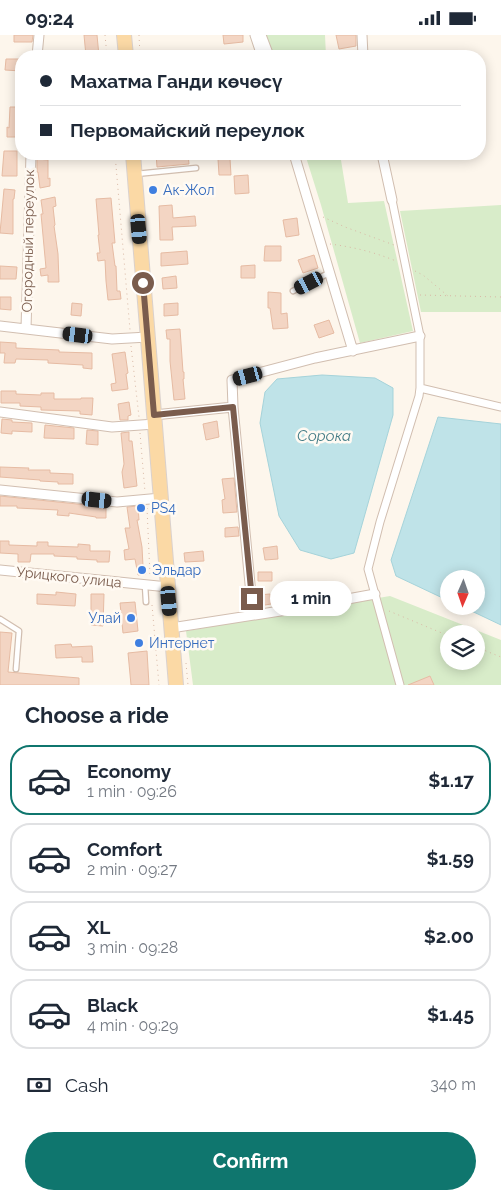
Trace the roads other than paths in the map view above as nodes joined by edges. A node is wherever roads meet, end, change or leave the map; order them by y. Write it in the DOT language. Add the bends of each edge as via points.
graph roads {
  1 [pos="39,35"];
  2 [pos="124,35"];
  3 [pos="255,35"];
  4 [pos="262,35"];
  5 [pos="362,35"];
  6 [pos="38,50"];
  7 [pos="125,50"];
  8 [pos="260,50"];
  9 [pos="267,50"];
  10 [pos="363,50"];
  11 [pos="30,160"];
  12 [pos="134,160"];
  13 [pos="296,160"];
  14 [pos="302,160"];
  15 [pos="383,160"];
  16 [pos="196,168"];
  17 [pos="135,174"];
  18 [pos="392,200"];
  19 [pos="330,273"];
  20 [pos="294,291"];
  21 [pos="0,326"];
  22 [pos="26,329"];
  23 [pos="420,336"];
  24 [pos="148,337"];
  25 [pos="356,350"];
  26 [pos="420,388"];
  27 [pos="233,407"];
  28 [pos="501,407"];
  29 [pos="0,412"];
  30 [pos="154,420"];
  31 [pos="0,490"];
  32 [pos="161,499"];
  33 [pos="0,570"];
  34 [pos="145,585"];
  35 [pos="168,587"];
  36 [pos="375,594"];
  37 [pos="146,602"];
  38 [pos="253,615"];
  39 [pos="0,619"];
  40 [pos="171,628"];
  41 [pos="16,669"];
  42 [pos="176,685"];
  43 [pos="400,685"];
  1 -- 6 [label="street"];
  2 -- 7 [label="main road"];
  3 -- 8 [label="street"];
  4 -- 9 [label="street"];
  5 -- 10 [label="street"];
  11 -- 22 [label="street, Огородный переулок"];
  12 -- 17 [label="main road"];
  13 -- 19 [label="street"];
  14 -- 25 [label="street"];
  15 -- 18 [label="street"];
  16 -- 17 [label="lane"];
  17 -- 24 [label="main road"];
  18 -- 23 [label="street"];
  19 -- 20 [label="lane"];
  19 -- 25 [label="street"];
  21 -- 22 [label="street"];
  22 -- 24 [label="street" via="112,339"];
  23 -- 25 [label="street"];
  23 -- 26 [label="street"];
  24 -- 30 [label="main road"];
  25 -- 27 [label="street" via="232,380"];
  26 -- 28 [label="street"];
  26 -- 36 [label="street" via="368,569"];
  27 -- 30 [label="street"];
  27 -- 38 [label="street"];
  29 -- 30 [label="street" via="112,427"];
  30 -- 32 [label="main road"];
  31 -- 32 [label="street" via="117,502"];
  32 -- 35 [label="main road"];
  33 -- 34 [label="street, Урицкого улица"];
  34 -- 35 [label="street, Урицкого улица"];
  34 -- 37 [label="lane"];
  35 -- 40 [label="main road"];
  36 -- 38 [label="street"];
  36 -- 43 [label="street"];
  38 -- 40 [label="street"];
  39 -- 41 [label="lane" via="19,631"];
  40 -- 42 [label="main road"];
}
